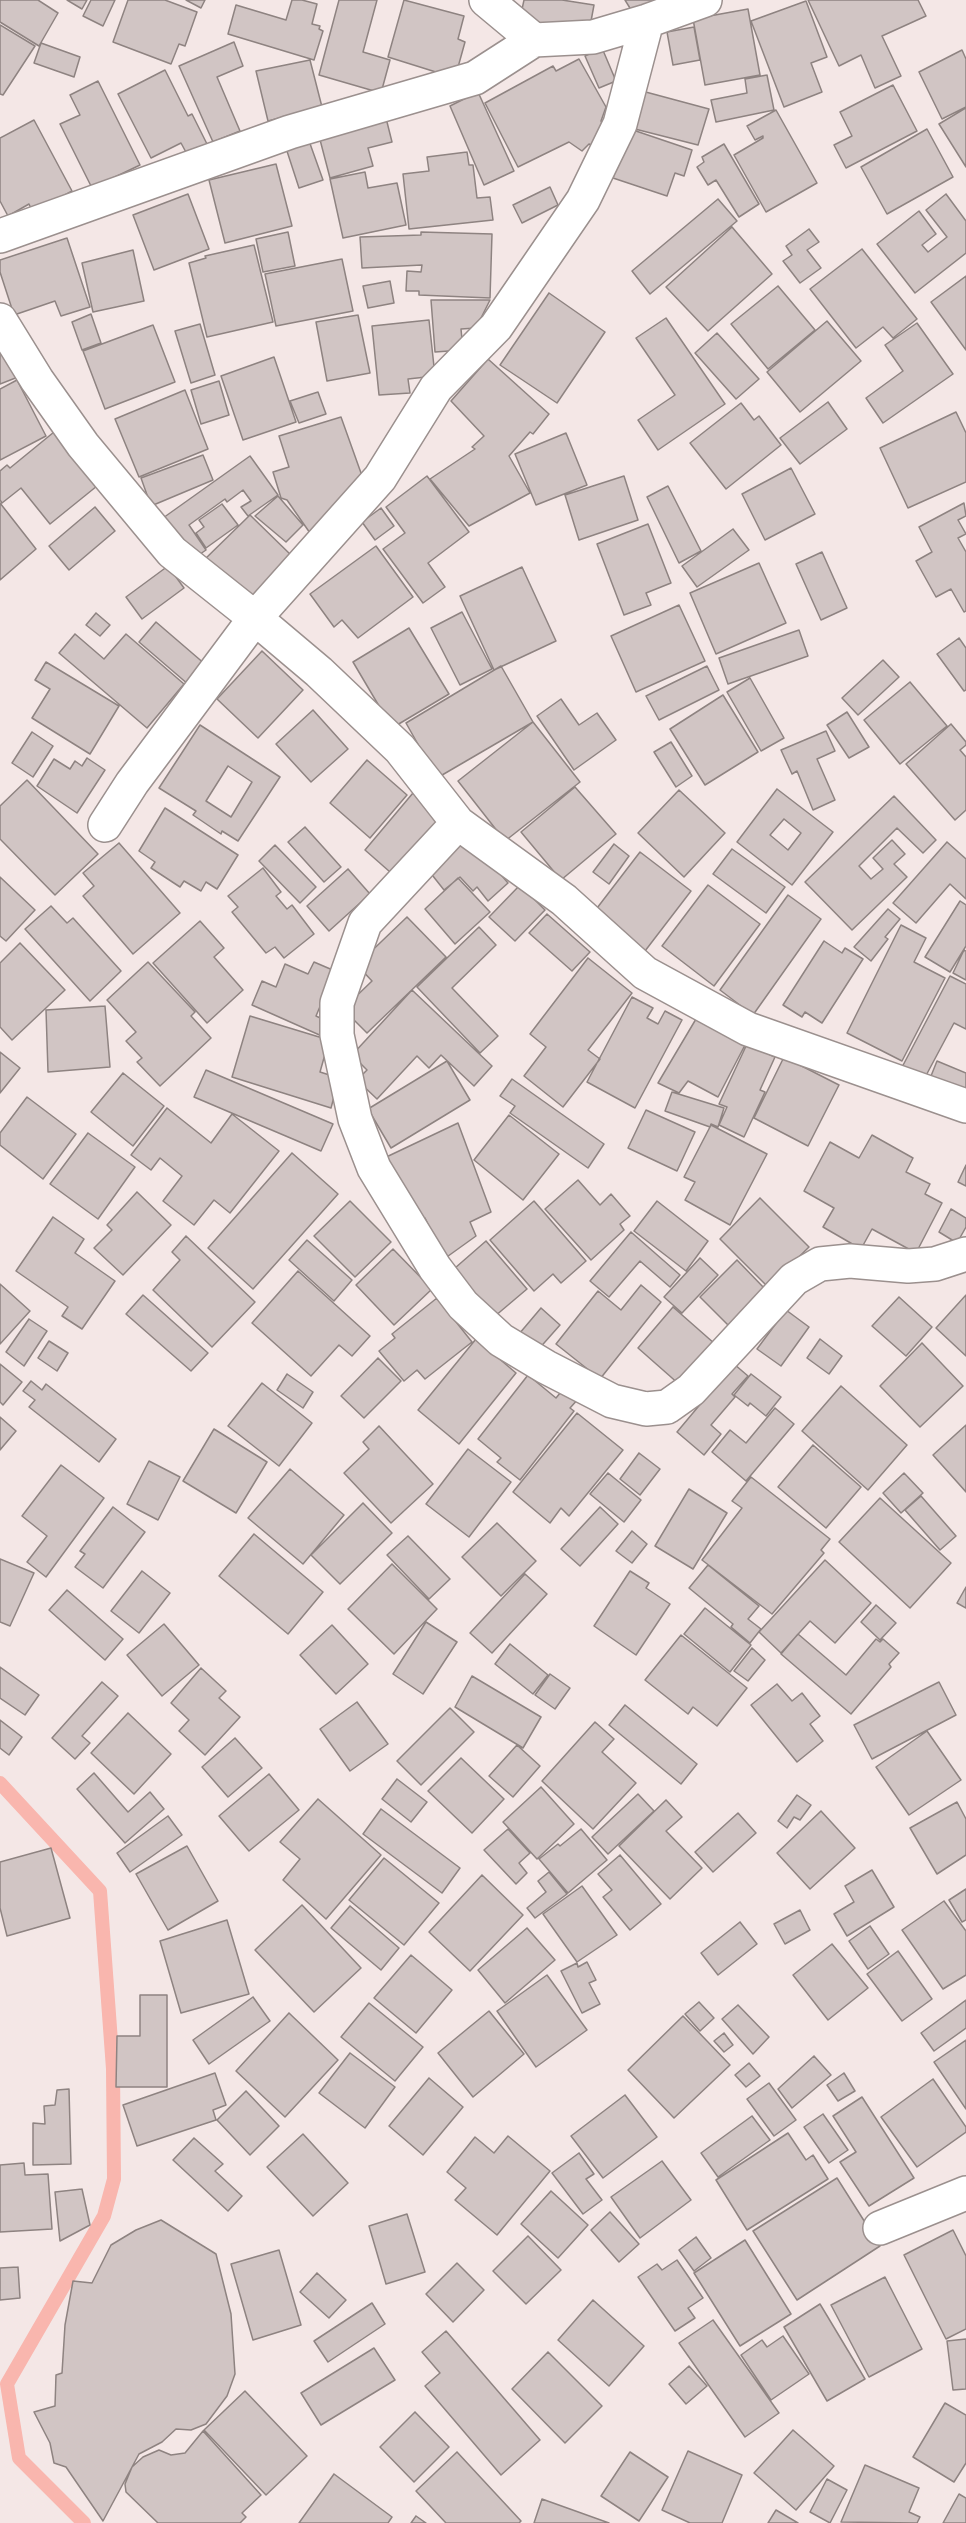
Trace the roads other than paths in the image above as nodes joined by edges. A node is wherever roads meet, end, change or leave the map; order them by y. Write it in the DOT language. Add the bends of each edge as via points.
graph roads {
  1 [pos="486,0"];
  2 [pos="705,0"];
  3 [pos="647,21"];
  4 [pos="534,40"];
  5 [pos="0,236"];
  6 [pos="0,320"];
  7 [pos="255,618"];
  8 [pos="458,823"];
  9 [pos="105,825"];
  10 [pos="966,1106"];
  11 [pos="966,1254"];
  12 [pos="966,2193"];
  13 [pos="880,2228"];
  1 -- 4 [label="street"];
  2 -- 3 [label="street"];
  3 -- 4 [label="street" via="593,37"];
  3 -- 7 [label="street" via="620,124 583,200 496,327 436,388 380,478"];
  4 -- 5 [label="street" via="475,78 290,132"];
  6 -- 7 [label="street" via="83,445 172,552"];
  7 -- 8 [label="street" via="400,749"];
  7 -- 9 [label="street"];
  8 -- 10 [label="street" via="564,900 645,973 748,1029"];
  8 -- 11 [label="street" via="365,923 337,1003 337,1035 355,1119 374,1168 435,1268 463,1305 501,1340 612,1401 646,1409 667,1407 691,1390 794,1279 820,1264 850,1261 908,1266 935,1264"];
  12 -- 13 [label="street"];
}
